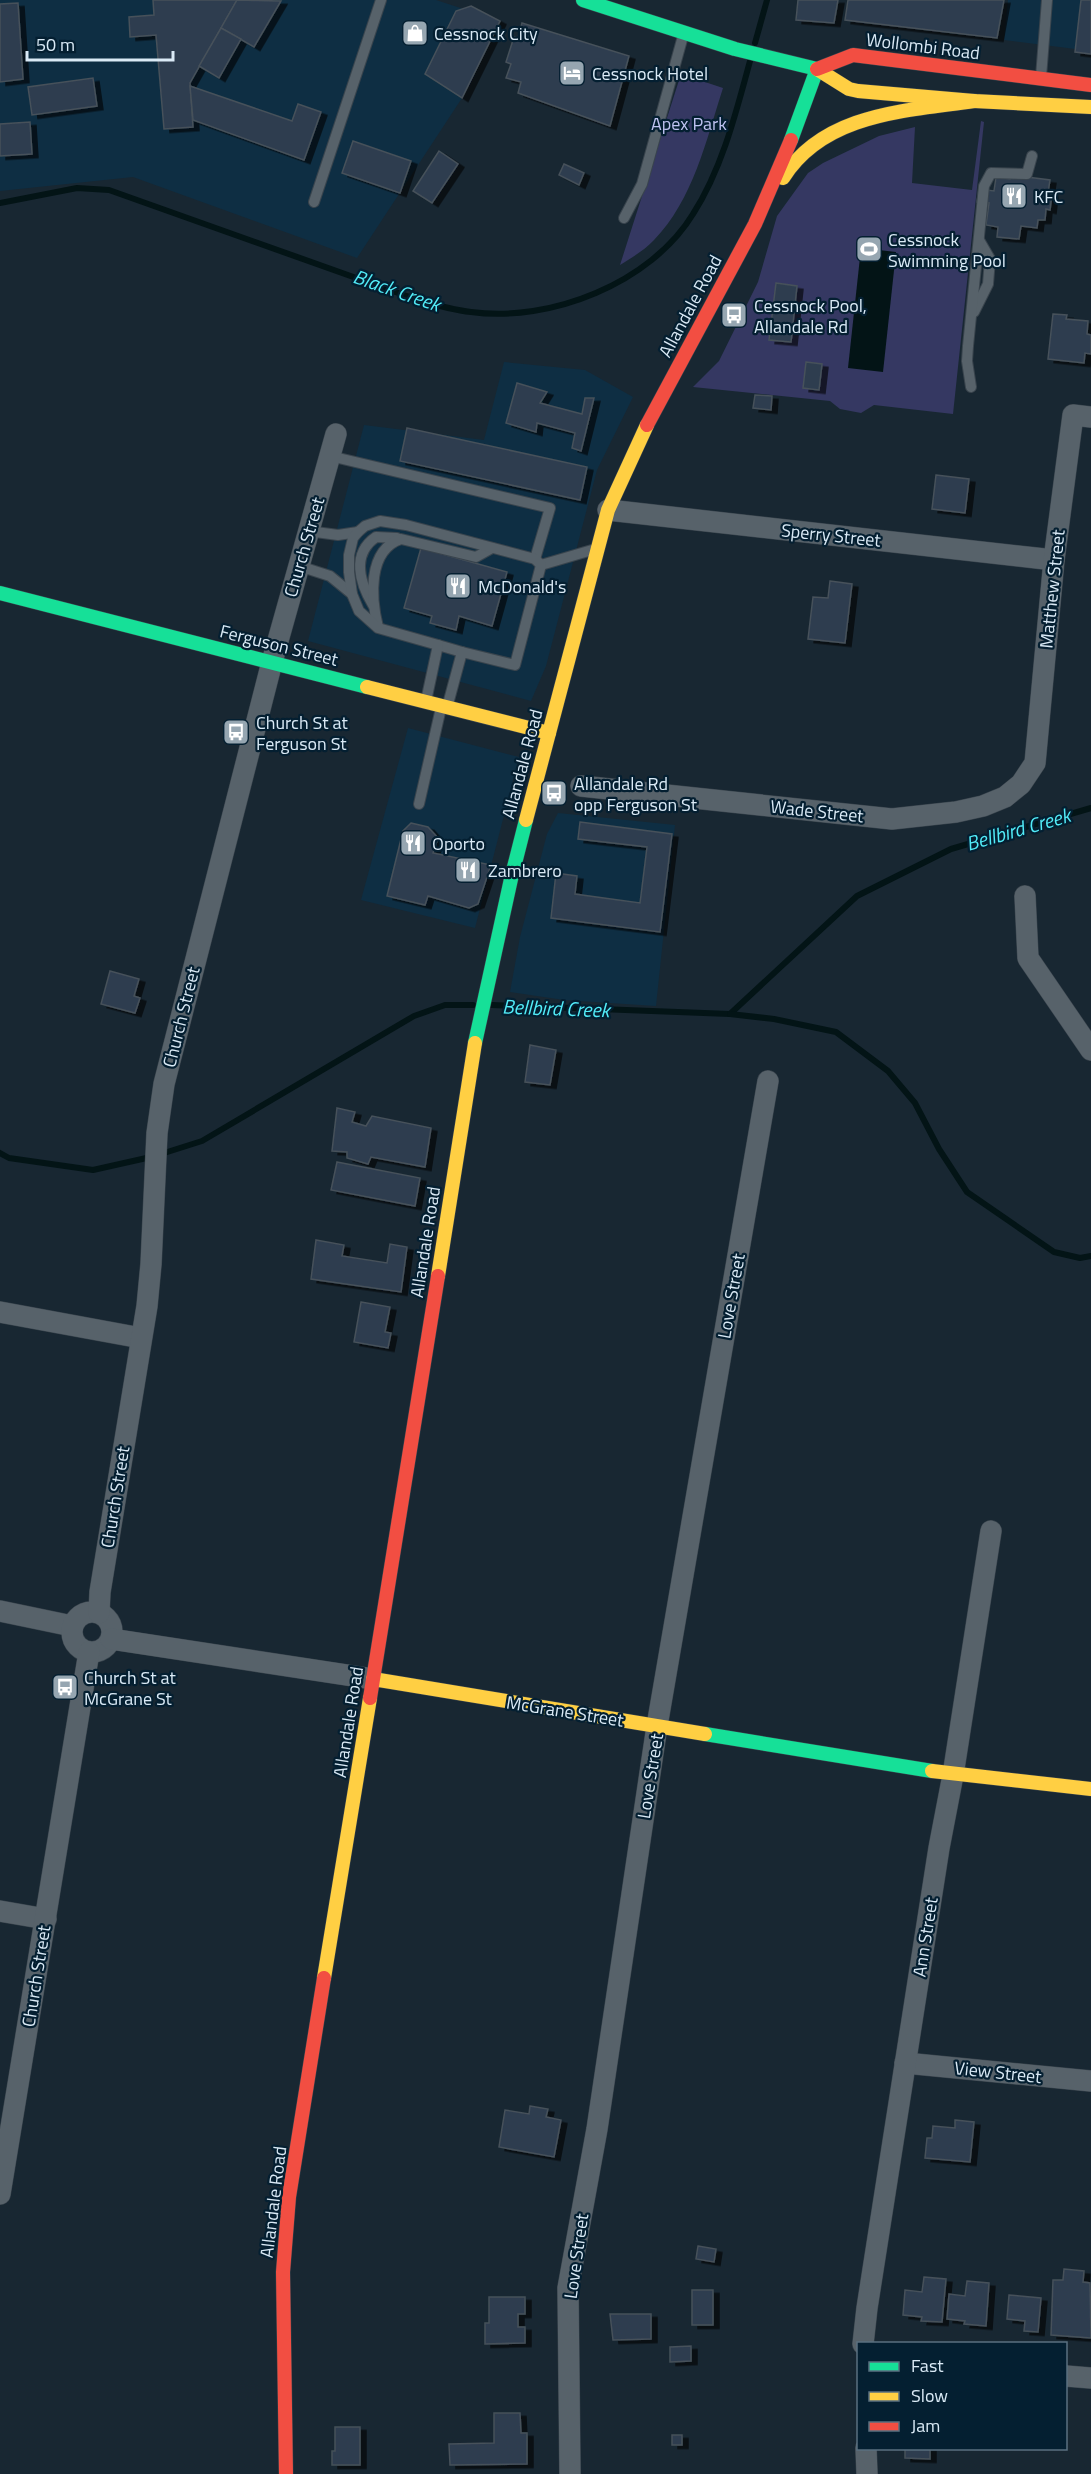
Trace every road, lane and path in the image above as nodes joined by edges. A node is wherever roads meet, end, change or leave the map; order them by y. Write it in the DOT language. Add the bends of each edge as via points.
graph roads {
  1 [pos="381,0"];
  2 [pos="585,0"];
  3 [pos="1047,0"];
  4 [pos="684,33"];
  5 [pos="817,69"];
  6 [pos="1091,85"];
  7 [pos="1040,91"];
  8 [pos="974,101"];
  9 [pos="1091,107"];
  10 [pos="1032,156"];
  11 [pos="314,202"];
  12 [pos="624,218"];
  13 [pos="755,224"];
  14 [pos="971,387"];
  15 [pos="1082,416"];
  16 [pos="336,434"];
  17 [pos="330,456"];
  18 [pos="608,510"];
  19 [pos="308,531"];
  20 [pos="358,532"];
  21 [pos="400,539"];
  22 [pos="492,548"];
  23 [pos="598,548"];
  24 [pos="1054,560"];
  25 [pos="538,562"];
  26 [pos="299,566"];
  27 [pos="0,593"];
  28 [pos="352,594"];
  29 [pos="373,605"];
  30 [pos="378,628"];
  31 [pos="438,645"];
  32 [pos="462,652"];
  33 [pos="272,662"];
  34 [pos="426,701"];
  35 [pos="445,706"];
  36 [pos="549,733"];
  37 [pos="1035,763"];
  38 [pos="581,786"];
  39 [pos="419,804"];
  40 [pos="1025,896"];
  41 [pos="1091,1050"];
  42 [pos="768,1081"];
  43 [pos="0,1312"];
  44 [pos="141,1338"];
  45 [pos="991,1531"];
  46 [pos="0,1611"];
  47 [pos="99,1613"];
  48 [pos="72,1626"];
  49 [pos="111,1640"];
  50 [pos="89,1652"];
  51 [pos="374,1679"];
  52 [pos="657,1726"];
  53 [pos="954,1775"];
  54 [pos="1091,1788"];
  55 [pos="0,1911"];
  56 [pos="46,1919"];
  57 [pos="905,2063"];
  58 [pos="1091,2081"];
  59 [pos="0,2194"];
  60 [pos="863,2342"];
  61 [pos="1067,2376"];
  62 [pos="1091,2378"];
  63 [pos="866,2450"];
  64 [pos="286,2474"];
  65 [pos="570,2474"];
  66 [pos="867,2474"];
  1 -- 11 [label="lane"];
  2 -- 4 [label="main road"];
  3 -- 7 [label="lane"];
  4 -- 5 [label="main road"];
  4 -- 12 [label="lane" via="642,184"];
  5 -- 7 [label="main road, Wollombi Road" via="853,55"];
  5 -- 8 [label="main road, Wollombi Road" via="849,89"];
  5 -- 13 [label="main road, Allandale Road"];
  6 -- 7 [label="main road, Wollombi Road"];
  7 -- 8 [label="main road, Wollombi Road"];
  7 -- 9 [label="main road, Wollombi Road"];
  8 -- 13 [label="main road" via="859,119 825,136 787,171"];
  10 -- 14 [label="lane" via="1028,174 991,173 984,186 967,361"];
  13 -- 18 [label="main road, Allandale Road" via="651,418"];
  15 -- 24 [label="street, Matthew Street"];
  16 -- 17 [label="street, Church Street"];
  17 -- 19 [label="street, Church Street"];
  17 -- 25 [label="lane" via="550,508"];
  18 -- 23 [label="main road, Allandale Road"];
  18 -- 24 [label="street, Sperry Street"];
  19 -- 20 [label="lane" via="338,536"];
  19 -- 26 [label="street, Church Street"];
  20 -- 22 [label="lane" via="380,522 406,525"];
  20 -- 28 [label="lane" via="349,555"];
  21 -- 22 [label="lane" via="476,557"];
  21 -- 29 [label="lane" via="381,552 374,577"];
  21 -- 29 [label="lane" via="376,537 364,549 359,569"];
  22 -- 25 [label="lane"];
  23 -- 25 [label="lane"];
  23 -- 36 [label="main road, Allandale Road"];
  24 -- 37 [label="street, Matthew Street"];
  25 -- 32 [label="lane" via="515,665"];
  26 -- 28 [label="lane" via="330,576"];
  26 -- 33 [label="street, Church Street"];
  27 -- 33 [label="main road, Ferguson Street"];
  28 -- 30 [label="lane" via="359,611"];
  29 -- 30 [label="lane"];
  30 -- 31 [label="lane"];
  31 -- 32 [label="lane"];
  31 -- 34 [label="lane"];
  32 -- 35 [label="lane"];
  33 -- 34 [label="main road, Ferguson Street"];
  33 -- 44 [label="street, Church Street" via="164,1084 156,1133 151,1264"];
  34 -- 35 [label="main road, Ferguson Street"];
  35 -- 36 [label="main road, Ferguson Street"];
  35 -- 39 [label="lane"];
  36 -- 51 [label="main road, Allandale Road" via="477,1032"];
  37 -- 38 [label="street, Wade Street" via="1021,784 1005,797 957,812 892,819"];
  40 -- 41 [label="street" via="1028,958"];
  42 -- 52 [label="street, Love Street"];
  43 -- 44 [label="street"];
  44 -- 47 [label="street, Church Street"];
  45 -- 53 [label="street, Ann Street"];
  46 -- 48 [label="street"];
  47 -- 48 [label="street" via="81,1615"];
  47 -- 49 [label="street" via="110,1624"];
  48 -- 50 [label="street" via="75,1643"];
  49 -- 50 [label="street" via="102,1650"];
  49 -- 51 [label="street, McGrane Street"];
  50 -- 56 [label="street, Church Street"];
  51 -- 52 [label="main road, McGrane Street"];
  51 -- 64 [label="main road, Allandale Road" via="289,2198 283,2272"];
  52 -- 53 [label="main road, McGrane Street"];
  52 -- 65 [label="street, Love Street" via="597,2129 568,2288"];
  53 -- 54 [label="main road, McGrane Street"];
  53 -- 57 [label="street, Ann Street"];
  55 -- 56 [label="street"];
  56 -- 59 [label="street, Church Street"];
  57 -- 58 [label="street, View Street"];
  57 -- 60 [label="street, Ann Street"];
  61 -- 62 [label="street"];
  63 -- 66 [label="street"];
}
